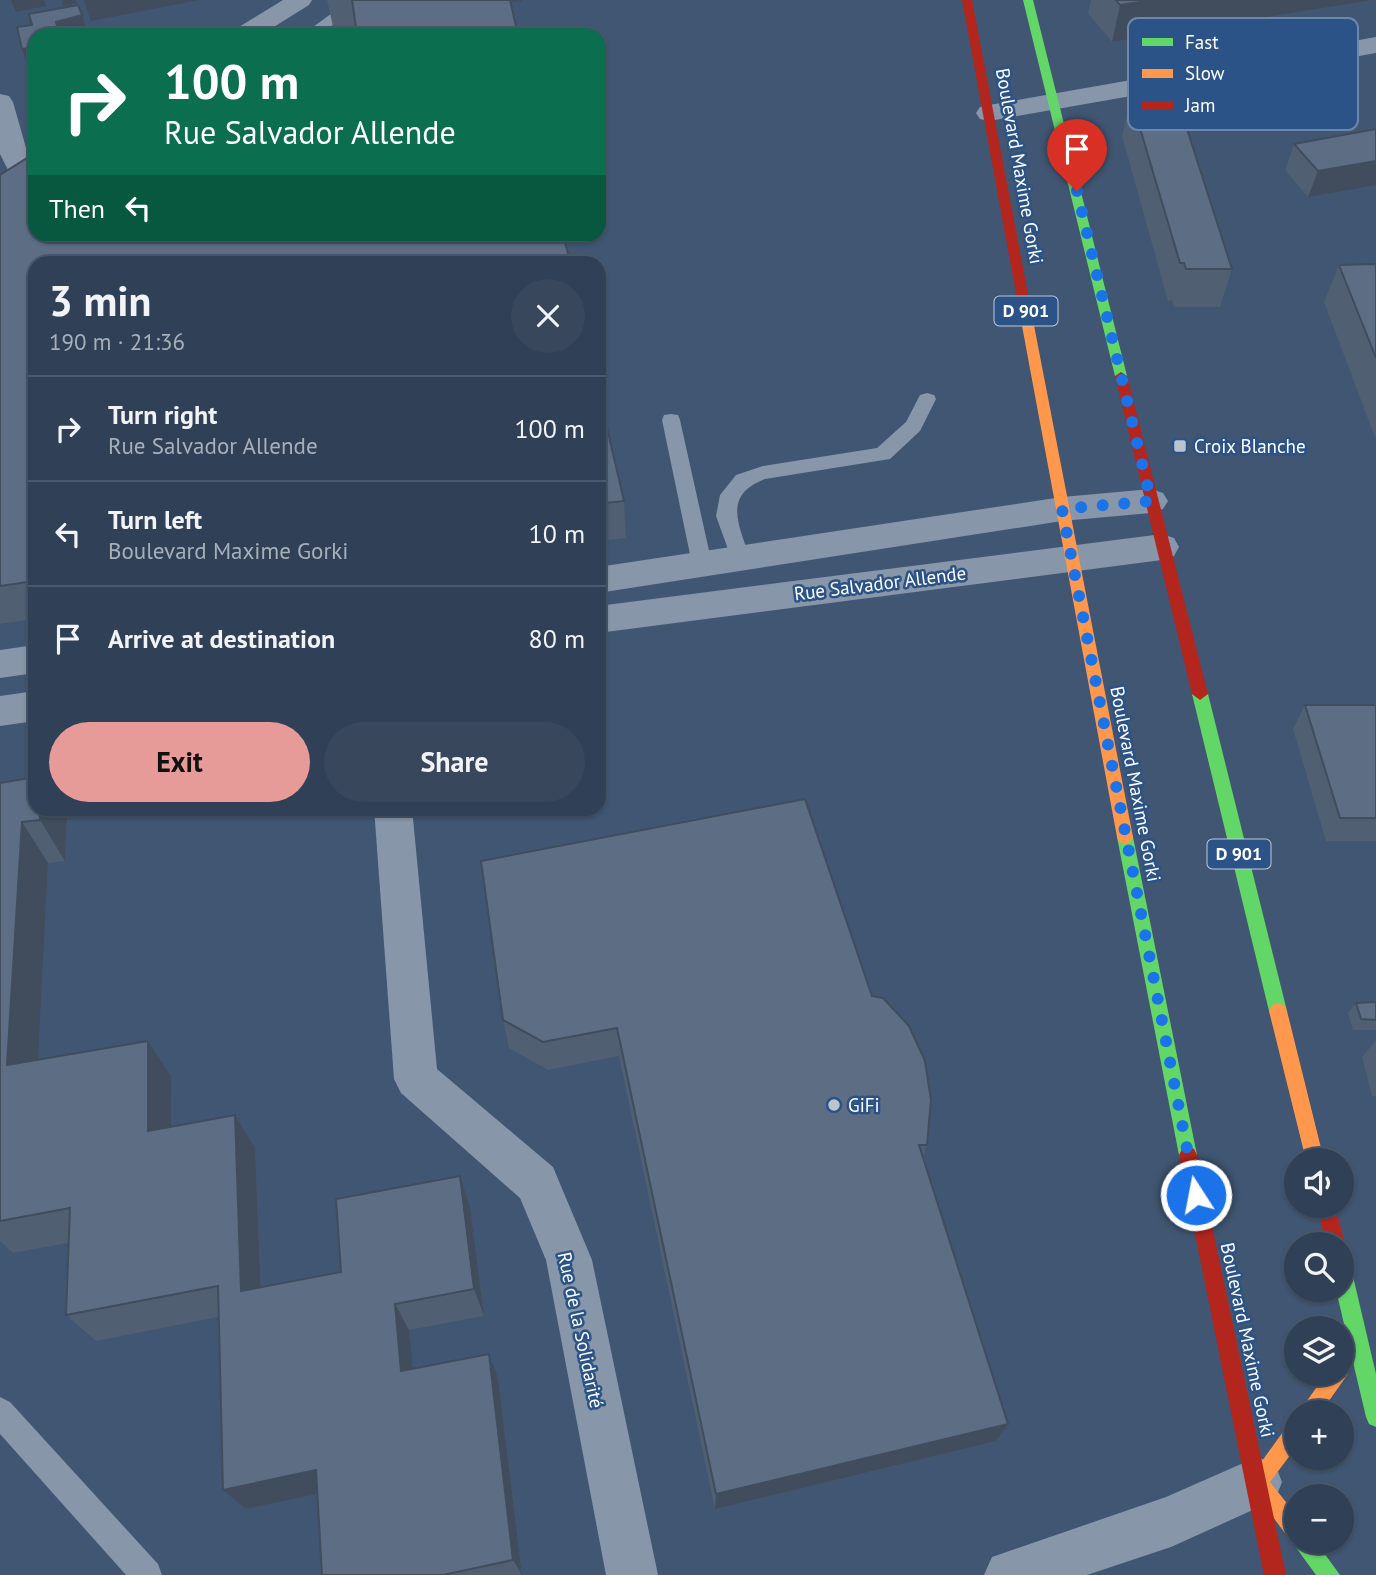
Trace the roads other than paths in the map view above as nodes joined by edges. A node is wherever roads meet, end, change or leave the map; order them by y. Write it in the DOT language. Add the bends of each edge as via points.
graph roads {
  1 [pos="300,0"];
  2 [pos="360,0"];
  3 [pos="967,0"];
  4 [pos="1027,0"];
  5 [pos="254,28"];
  6 [pos="319,28"];
  7 [pos="1376,45"];
  8 [pos="1358,48"];
  9 [pos="1128,87"];
  10 [pos="1054,100"];
  11 [pos="0,102"];
  12 [pos="989,113"];
  13 [pos="19,174"];
  14 [pos="927,399"];
  15 [pos="671,420"];
  16 [pos="1151,501"];
  17 [pos="1062,509"];
  18 [pos="1162,547"];
  19 [pos="740,558"];
  20 [pos="1071,558"];
  21 [pos="702,564"];
  22 [pos="606,579"];
  23 [pos="606,619"];
  24 [pos="28,660"];
  25 [pos="0,664"];
  26 [pos="28,707"];
  27 [pos="0,711"];
  28 [pos="394,816"];
  29 [pos="1312,1148"];
  30 [pos="1354,1357"];
  31 [pos="1330,1386"];
  32 [pos="1319,1400"];
  33 [pos="0,1412"];
  34 [pos="1376,1417"];
  35 [pos="1284,1446"];
  36 [pos="1257,1482"];
  37 [pos="1284,1516"];
  38 [pos="1312,1554"];
  39 [pos="146,1575"];
  40 [pos="632,1575"];
  41 [pos="1010,1575"];
  42 [pos="1275,1575"];
  43 [pos="1329,1575"];
  1 -- 5 [label="street"];
  2 -- 6 [label="lane"];
  3 -- 12 [label="main road, Boulevard Maxime Gorki / D 901"];
  4 -- 10 [label="main road, D 901"];
  7 -- 8 [label="street"];
  9 -- 10 [label="street"];
  10 -- 12 [label="street"];
  10 -- 16 [label="main road, D 901"];
  11 -- 13 [label="street"];
  12 -- 17 [label="main road, Boulevard Maxime Gorki / D 901"];
  14 -- 19 [label="lane" via="913,426 883,454 743,480 730,495 726,516"];
  15 -- 21 [label="lane"];
  16 -- 17 [label="street"];
  16 -- 18 [label="main road, D 901"];
  17 -- 19 [label="street"];
  17 -- 20 [label="main road, Boulevard Maxime Gorki / D 901"];
  18 -- 20 [label="street, Rue Salvador Allende"];
  18 -- 29 [label="main road, D 901"];
  19 -- 21 [label="street"];
  20 -- 23 [label="street, Rue Salvador Allende"];
  20 -- 36 [label="main road, Boulevard Maxime Gorki / D 901" via="1223,1333"];
  21 -- 22 [label="street"];
  24 -- 25 [label="street"];
  26 -- 27 [label="street"];
  28 -- 40 [label="street, Rue de la Solidarité" via="416,1079 537,1183 569,1260"];
  30 -- 34 [label="main road"];
  31 -- 32 [label="main road"];
  33 -- 39 [label="lane"];
  35 -- 36 [label="main road"];
  36 -- 37 [label="main road"];
  36 -- 41 [label="street" via="1171,1521"];
  36 -- 42 [label="main road, Boulevard Maxime Gorki / D 901"];
  38 -- 43 [label="main road"];
}
